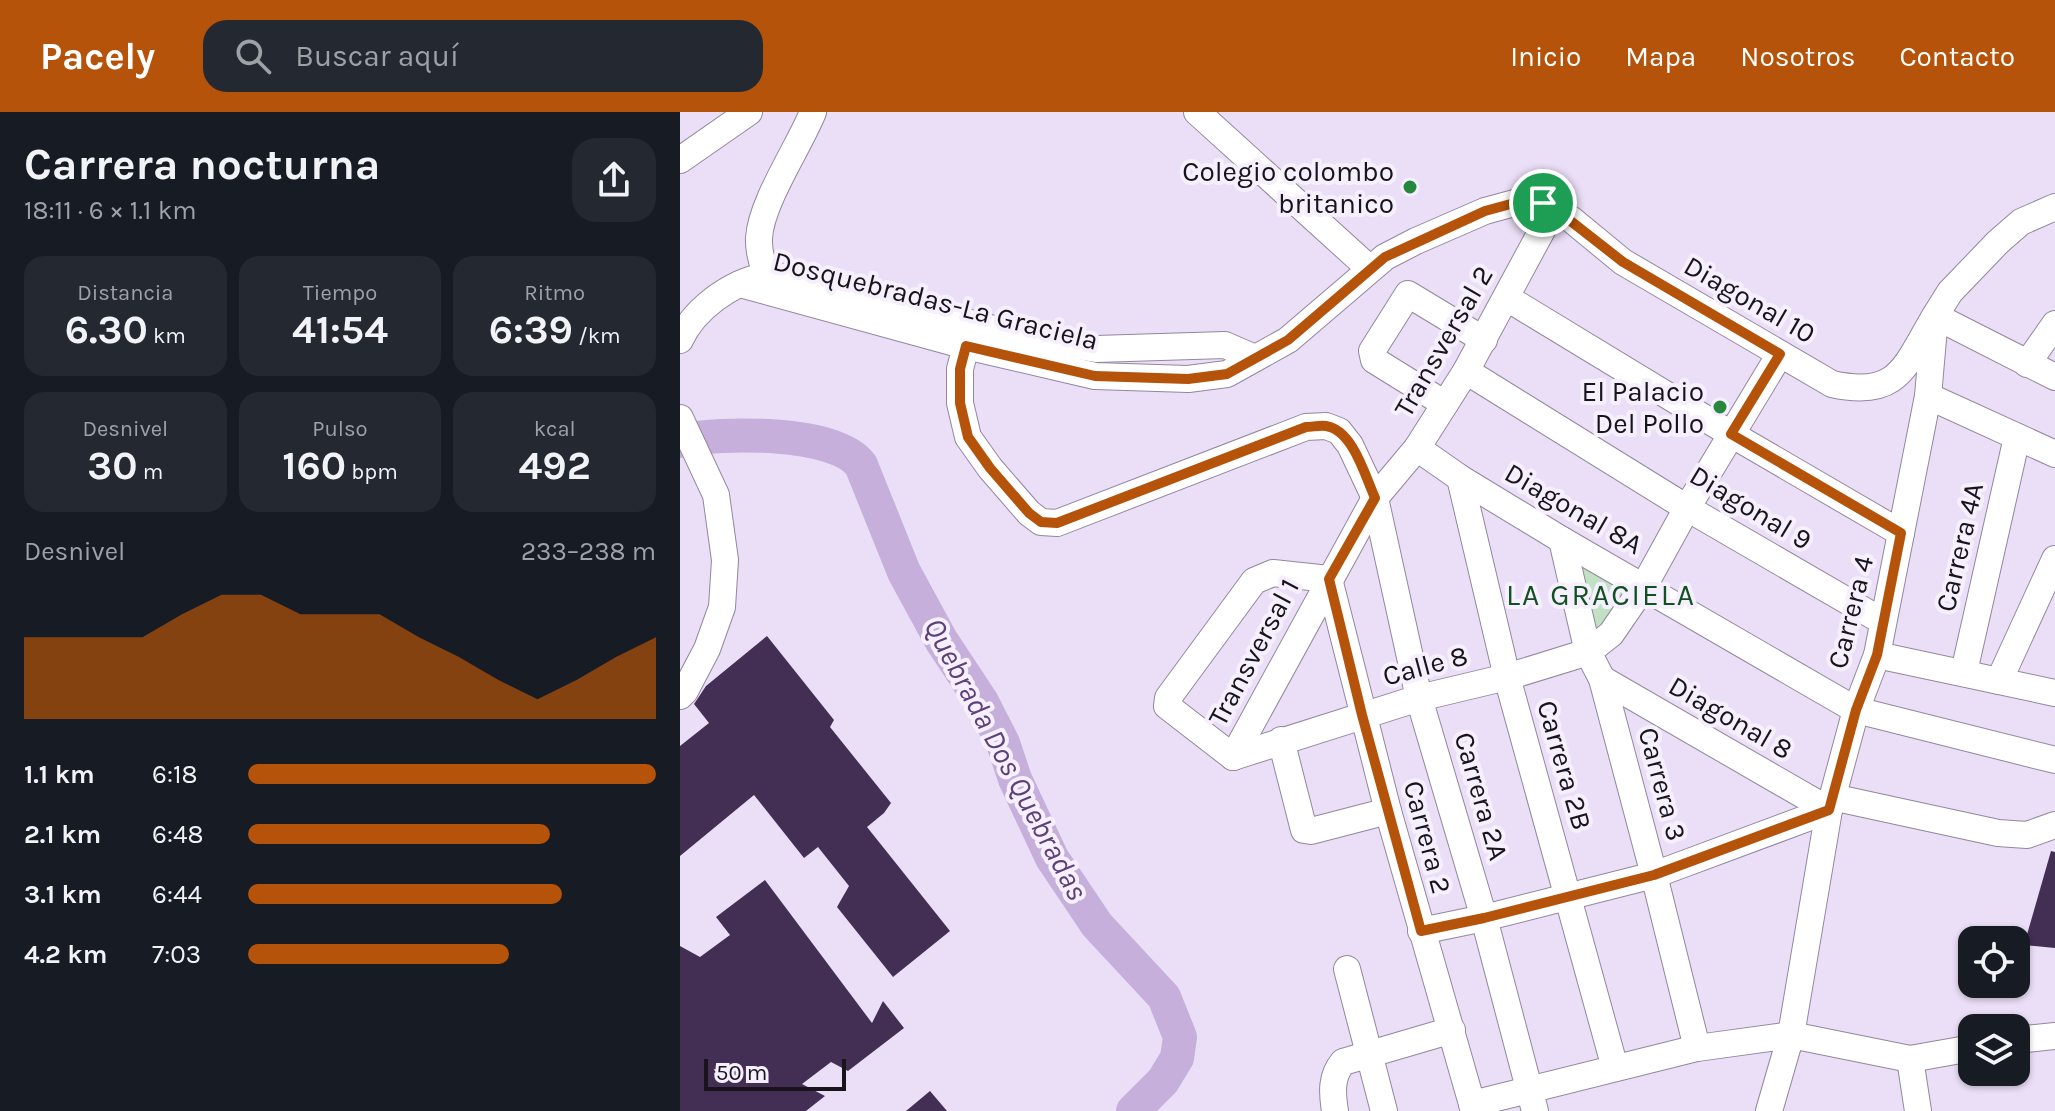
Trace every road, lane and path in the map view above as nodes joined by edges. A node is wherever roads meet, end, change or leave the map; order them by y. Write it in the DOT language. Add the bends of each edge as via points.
graph roads {
  1 [pos="749,112"];
  2 [pos="813,112"];
  3 [pos="1197,112"];
  4 [pos="680,160"];
  5 [pos="1518,202"];
  6 [pos="2055,207"];
  7 [pos="1554,208"];
  8 [pos="1370,269"];
  9 [pos="770,284"];
  10 [pos="1507,298"];
  11 [pos="1935,316"];
  12 [pos="2055,324"];
  13 [pos="680,340"];
  14 [pos="1484,340"];
  15 [pos="966,346"];
  16 [pos="1780,354"];
  17 [pos="1255,358"];
  18 [pos="2027,364"];
  19 [pos="1466,371"];
  20 [pos="2055,377"];
  21 [pos="1928,396"];
  22 [pos="1445,404"];
  23 [pos="680,418"];
  24 [pos="1731,434"];
  25 [pos="2017,437"];
  26 [pos="1417,448"];
  27 [pos="2055,454"];
  28 [pos="1460,478"];
  29 [pos="1375,498"];
  30 [pos="1687,508"];
  31 [pos="1901,533"];
  32 [pos="1562,540"];
  33 [pos="2055,559"];
  34 [pos="1329,579"];
  35 [pos="1644,586"];
  36 [pos="1882,621"];
  37 [pos="1588,652"];
  38 [pos="1877,655"];
  39 [pos="1964,672"];
  40 [pos="1507,677"];
  41 [pos="1602,679"];
  42 [pos="1999,681"];
  43 [pos="2055,693"];
  44 [pos="680,696"];
  45 [pos="1419,698"];
  46 [pos="1856,710"];
  47 [pos="1362,715"];
  48 [pos="1281,740"];
  49 [pos="1233,757"];
  50 [pos="2055,760"];
  51 [pos="1830,803"];
  52 [pos="1388,811"];
  53 [pos="2055,825"];
  54 [pos="1654,875"];
  55 [pos="1569,895"];
  56 [pos="1484,918"];
  57 [pos="1421,931"];
  58 [pos="1347,969"];
  59 [pos="1452,1030"];
  60 [pos="1791,1035"];
  61 [pos="2055,1036"];
  62 [pos="2030,1039"];
  63 [pos="1697,1048"];
  64 [pos="1958,1050"];
  65 [pos="1369,1054"];
  66 [pos="1910,1059"];
  67 [pos="1615,1068"];
  68 [pos="1532,1100"];
  69 [pos="1473,1108"];
  70 [pos="1335,1111"];
  71 [pos="1384,1111"];
  72 [pos="1769,1111"];
  73 [pos="1918,1111"];
  1 -- 4 [label="street"];
  2 -- 9 [label="street" via="760,229"];
  3 -- 8 [label="street"];
  5 -- 7 [label="street, Diagonal 10"];
  5 -- 8 [label="street, Dosquebradas-La Graciela" via="1416,241"];
  6 -- 11 [label="street" via="2021,222 1998,242 1950,292"];
  7 -- 10 [label="street, Transversal 2"];
  7 -- 16 [label="street, Diagonal 10" via="1623,262"];
  8 -- 17 [label="street, Dosquebradas-La Graciela" via="1288,340"];
  9 -- 13 [label="street, Dosquebradas-La Graciela" via="740,284 699,313"];
  9 -- 15 [label="street, Dosquebradas-La Graciela"];
  9 -- 17 [label="street, Dosquebradas-La Graciela" via="797,279 1033,339 1096,349 1225,345"];
  10 -- 14 [label="street, Transversal 2"];
  10 -- 24 [label="street"];
  11 -- 16 [label="street, Diagonal 10" via="1895,379 1880,387 1832,384"];
  11 -- 18 [label="street"];
  11 -- 21 [label="street, Carrera 4"];
  12 -- 18 [label="street"];
  14 -- 19 [label="street, Transversal 2"];
  14 -- 22 [label="street" via="1408,294 1372,351 1371,356"];
  15 -- 17 [label="street, Dosquebradas-La Graciela" via="1095,376 1188,379 1227,374"];
  15 -- 29 [label="street, Carrera 2A" via="960,403 968,437 1015,499 1041,522 1057,523 1316,426 1339,431"];
  16 -- 24 [label="street"];
  18 -- 20 [label="street"];
  19 -- 22 [label="street, Transversal 2"];
  19 -- 30 [label="street, Diagonal 9"];
  21 -- 25 [label="street"];
  21 -- 31 [label="street, Carrera 4"];
  22 -- 26 [label="street, Transversal 2"];
  23 -- 44 [label="street" via="716,495 725,560 722,607 707,649"];
  24 -- 30 [label="street"];
  24 -- 31 [label="street"];
  25 -- 27 [label="street"];
  25 -- 39 [label="street, Carrera 4A"];
  26 -- 28 [label="street, Diagonal 8A"];
  26 -- 29 [label="street, Transversal 2"];
  28 -- 32 [label="street, Diagonal 8A"];
  28 -- 40 [label="street, Carrera 2B"];
  29 -- 34 [label="street, Transversal 2"];
  29 -- 45 [label="street, Carrera 2A"];
  30 -- 35 [label="street"];
  30 -- 36 [label="street, Diagonal 9"];
  31 -- 36 [label="street, Carrera 4"];
  32 -- 35 [label="street, Diagonal 8A"];
  32 -- 37 [label="street, Carrera 3"];
  33 -- 42 [label="street"];
  34 -- 47 [label="street, Carrera 2"];
  34 -- 49 [label="street, Transversal 1"];
  34 -- 49 [label="street" via="1273,573 1254,581 1168,698 1167,706"];
  35 -- 37 [label="street" via="1611,634"];
  35 -- 46 [label="street, Diagonal 8A"];
  36 -- 38 [label="street, Carrera 4"];
  37 -- 40 [label="street, Calle 8"];
  37 -- 41 [label="street, Carrera 3"];
  38 -- 39 [label="street"];
  38 -- 46 [label="street, Carrera 4"];
  39 -- 42 [label="street"];
  40 -- 45 [label="street, Calle 8"];
  40 -- 55 [label="street, Carrera 2B"];
  41 -- 51 [label="street, Diagonal 8"];
  41 -- 54 [label="street, Carrera 3"];
  42 -- 43 [label="street"];
  45 -- 47 [label="street, Calle 8"];
  45 -- 56 [label="street, Carrera 2A"];
  46 -- 50 [label="street, Diagonal 8A"];
  46 -- 51 [label="street, Carrera 4"];
  47 -- 48 [label="street, Calle 8"];
  47 -- 52 [label="street, Carrera 2"];
  48 -- 49 [label="street, Calle 8"];
  48 -- 52 [label="street" via="1304,830"];
  51 -- 53 [label="street, Diagonal 8" via="1998,833 2027,835"];
  51 -- 54 [label="street"];
  51 -- 60 [label="street, Carrera 4"];
  52 -- 57 [label="street, Carrera 2"];
  54 -- 55 [label="street"];
  54 -- 63 [label="street, Carrera 3"];
  55 -- 56 [label="street"];
  55 -- 67 [label="street, Carrera 2B"];
  56 -- 57 [label="street"];
  56 -- 68 [label="street, Carrera 2A"];
  57 -- 59 [label="street, Carrera 2"];
  58 -- 65 [label="street"];
  59 -- 65 [label="street"];
  59 -- 69 [label="street, Carrera 2"];
  60 -- 63 [label="street"];
  60 -- 66 [label="street"];
  60 -- 72 [label="street, Carrera 4"];
  61 -- 62 [label="street"];
  63 -- 67 [label="street"];
  64 -- 66 [label="street"];
  65 -- 70 [label="street" via="1343,1062 1335,1071"];
  65 -- 71 [label="street"];
  66 -- 73 [label="street"];
  67 -- 68 [label="street"];
  68 -- 69 [label="street"];
}
